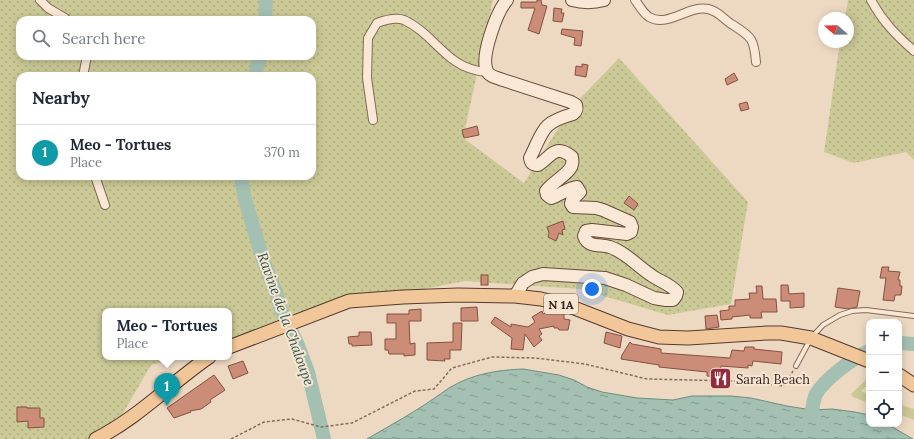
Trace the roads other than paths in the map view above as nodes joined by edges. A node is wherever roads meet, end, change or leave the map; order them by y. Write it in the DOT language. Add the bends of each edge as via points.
graph roads {
  1 [pos="40,0"];
  2 [pos="507,0"];
  3 [pos="572,0"];
  4 [pos="604,0"];
  5 [pos="635,0"];
  6 [pos="871,0"];
  7 [pos="62,16"];
  8 [pos="914,51"];
  9 [pos="86,60"];
  10 [pos="756,62"];
  11 [pos="84,72"];
  12 [pos="487,72"];
  13 [pos="374,120"];
  14 [pos="96,180"];
  15 [pos="105,205"];
  16 [pos="514,296"];
  17 [pos="914,316"];
  18 [pos="813,338"];
  19 [pos="232,346"];
  20 [pos="205,360"];
  21 [pos="866,360"];
  22 [pos="796,366"];
  23 [pos="902,377"];
  24 [pos="914,385"];
  25 [pos="96,439"];
  1 -- 7 [label="street"];
  2 -- 12 [label="main road" via="487,46 484,63"];
  3 -- 4 [label="main road" via="581,3"];
  5 -- 10 [label="street" via="648,17 661,20 698,8 716,11 749,36 755,46"];
  6 -- 8 [label="street" via="891,30"];
  9 -- 11 [label="street"];
  12 -- 13 [label="street" via="473,70 455,61 426,35 403,20 386,19 377,23 368,38 368,78"];
  12 -- 16 [label="main road" via="492,76 576,105 576,112 550,122 544,128 530,158 534,165 538,165 558,150 565,151 572,157 572,164 550,186 546,191 547,195 551,198 577,187 580,192 572,200 573,208 596,208 630,222 631,232 626,234 592,230 586,231 584,236 590,244 620,251 677,292 673,300 666,300 654,298 626,284 605,278 543,274 523,283"];
  14 -- 15 [label="street"];
  16 -- 18 [label="main road, N 1A" via="569,306 628,329 659,337 781,333"];
  16 -- 19 [label="main road, N 1A" via="376,298 349,301"];
  17 -- 18 [label="lane" via="866,310 852,311 828,322"];
  18 -- 21 [label="main road, N 1A"];
  18 -- 22 [label="lane"];
  20 -- 25 [label="main road" via="115,430"];
  23 -- 24 [label="main road"];
}
